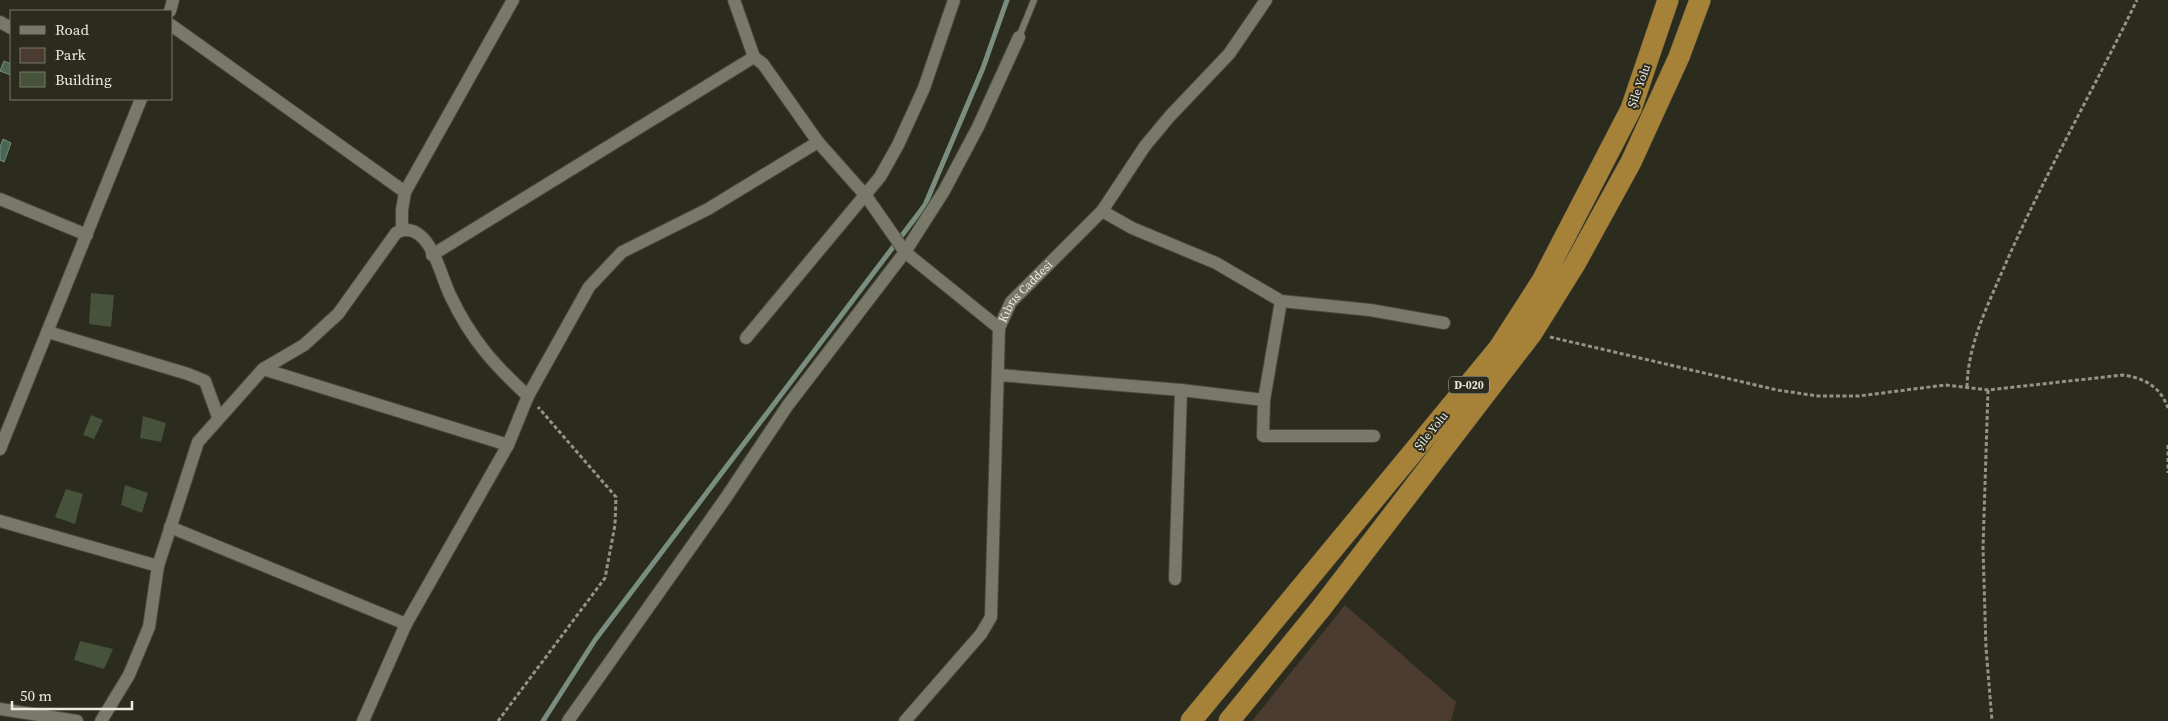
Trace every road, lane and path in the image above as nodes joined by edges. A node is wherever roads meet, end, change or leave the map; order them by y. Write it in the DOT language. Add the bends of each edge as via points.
graph roads {
  1 [pos="514,0"];
  2 [pos="734,0"];
  3 [pos="954,0"];
  4 [pos="1034,0"];
  5 [pos="1266,0"];
  6 [pos="1668,0"];
  7 [pos="1700,0"];
  8 [pos="2137,0"];
  9 [pos="172,26"];
  10 [pos="1019,37"];
  11 [pos="754,57"];
  12 [pos="141,100"];
  13 [pos="818,142"];
  14 [pos="406,192"];
  15 [pos="866,196"];
  16 [pos="0,199"];
  17 [pos="1102,211"];
  18 [pos="402,229"];
  19 [pos="87,235"];
  20 [pos="905,252"];
  21 [pos="432,255"];
  22 [pos="1282,301"];
  23 [pos="1444,323"];
  24 [pos="999,328"];
  25 [pos="48,332"];
  26 [pos="1532,333"];
  27 [pos="746,338"];
  28 [pos="262,369"];
  29 [pos="999,375"];
  30 [pos="1967,387"];
  31 [pos="1181,390"];
  32 [pos="1988,390"];
  33 [pos="528,396"];
  34 [pos="1264,400"];
  35 [pos="2168,408"];
  36 [pos="218,417"];
  37 [pos="1374,436"];
  38 [pos="508,445"];
  39 [pos="2168,445"];
  40 [pos="0,449"];
  41 [pos="2168,473"];
  42 [pos="0,521"];
  43 [pos="170,527"];
  44 [pos="158,566"];
  45 [pos="1175,579"];
  46 [pos="406,624"];
  47 [pos="0,710"];
  48 [pos="77,721"];
  49 [pos="100,721"];
  50 [pos="363,721"];
  51 [pos="498,721"];
  52 [pos="568,721"];
  53 [pos="905,721"];
  54 [pos="1191,721"];
  55 [pos="1229,721"];
  56 [pos="1992,721"];
  1 -- 14 [label="street"];
  2 -- 11 [label="street"];
  3 -- 15 [label="street" via="911,118 894,153"];
  4 -- 10 [label="lane"];
  5 -- 17 [label="street, Kıbrıs Caddesi" via="1229,54 1145,146"];
  6 -- 54 [label="highway, Şile Yolu / D-020" via="1631,109 1542,281 1499,348"];
  7 -- 26 [label="highway, Şile Yolu / D-020" via="1680,57 1631,162"];
  8 -- 30 [label="path" via="2024,221 1976,331 1968,364"];
  9 -- 14 [label="street"];
  10 -- 20 [label="street" via="978,127 944,191"];
  11 -- 13 [label="street" via="763,64"];
  11 -- 21 [label="street"];
  12 -- 19 [label="street"];
  13 -- 15 [label="street"];
  13 -- 33 [label="street" via="708,209 622,252 590,288"];
  14 -- 18 [label="street"];
  15 -- 20 [label="street"];
  15 -- 27 [label="street"];
  16 -- 19 [label="street"];
  17 -- 22 [label="street" via="1132,228 1216,263"];
  17 -- 24 [label="street, Kıbrıs Caddesi" via="1011,302"];
  18 -- 21 [label="street" via="416,232"];
  18 -- 28 [label="street" via="338,314 304,344"];
  19 -- 25 [label="street"];
  20 -- 24 [label="street"];
  20 -- 52 [label="street" via="788,405"];
  21 -- 33 [label="street" via="476,342 496,367"];
  22 -- 23 [label="street" via="1370,310"];
  22 -- 34 [label="street"];
  24 -- 29 [label="street, Kıbrıs Caddesi"];
  25 -- 36 [label="street" via="205,382"];
  25 -- 40 [label="street"];
  26 -- 30 [label="path" via="1797,393 1859,396 1923,386"];
  26 -- 55 [label="highway, Şile Yolu / D-020" via="1322,607"];
  28 -- 36 [label="street"];
  28 -- 38 [label="street"];
  29 -- 31 [label="street"];
  29 -- 53 [label="street, Kıbrıs Caddesi" via="990,618 981,634"];
  30 -- 32 [label="path"];
  31 -- 34 [label="street"];
  31 -- 45 [label="street"];
  32 -- 35 [label="path" via="2123,375 2155,387"];
  32 -- 56 [label="path" via="1983,548"];
  33 -- 38 [label="street"];
  33 -- 51 [label="path" via="616,497 615,525 606,578"];
  34 -- 37 [label="street" via="1263,436"];
  36 -- 43 [label="street" via="198,442"];
  38 -- 46 [label="street"];
  39 -- 41 [label="path"];
  42 -- 44 [label="street"];
  43 -- 44 [label="street"];
  43 -- 46 [label="street"];
  44 -- 49 [label="street" via="149,627 129,675"];
  46 -- 50 [label="street"];
  47 -- 48 [label="street"];
}
